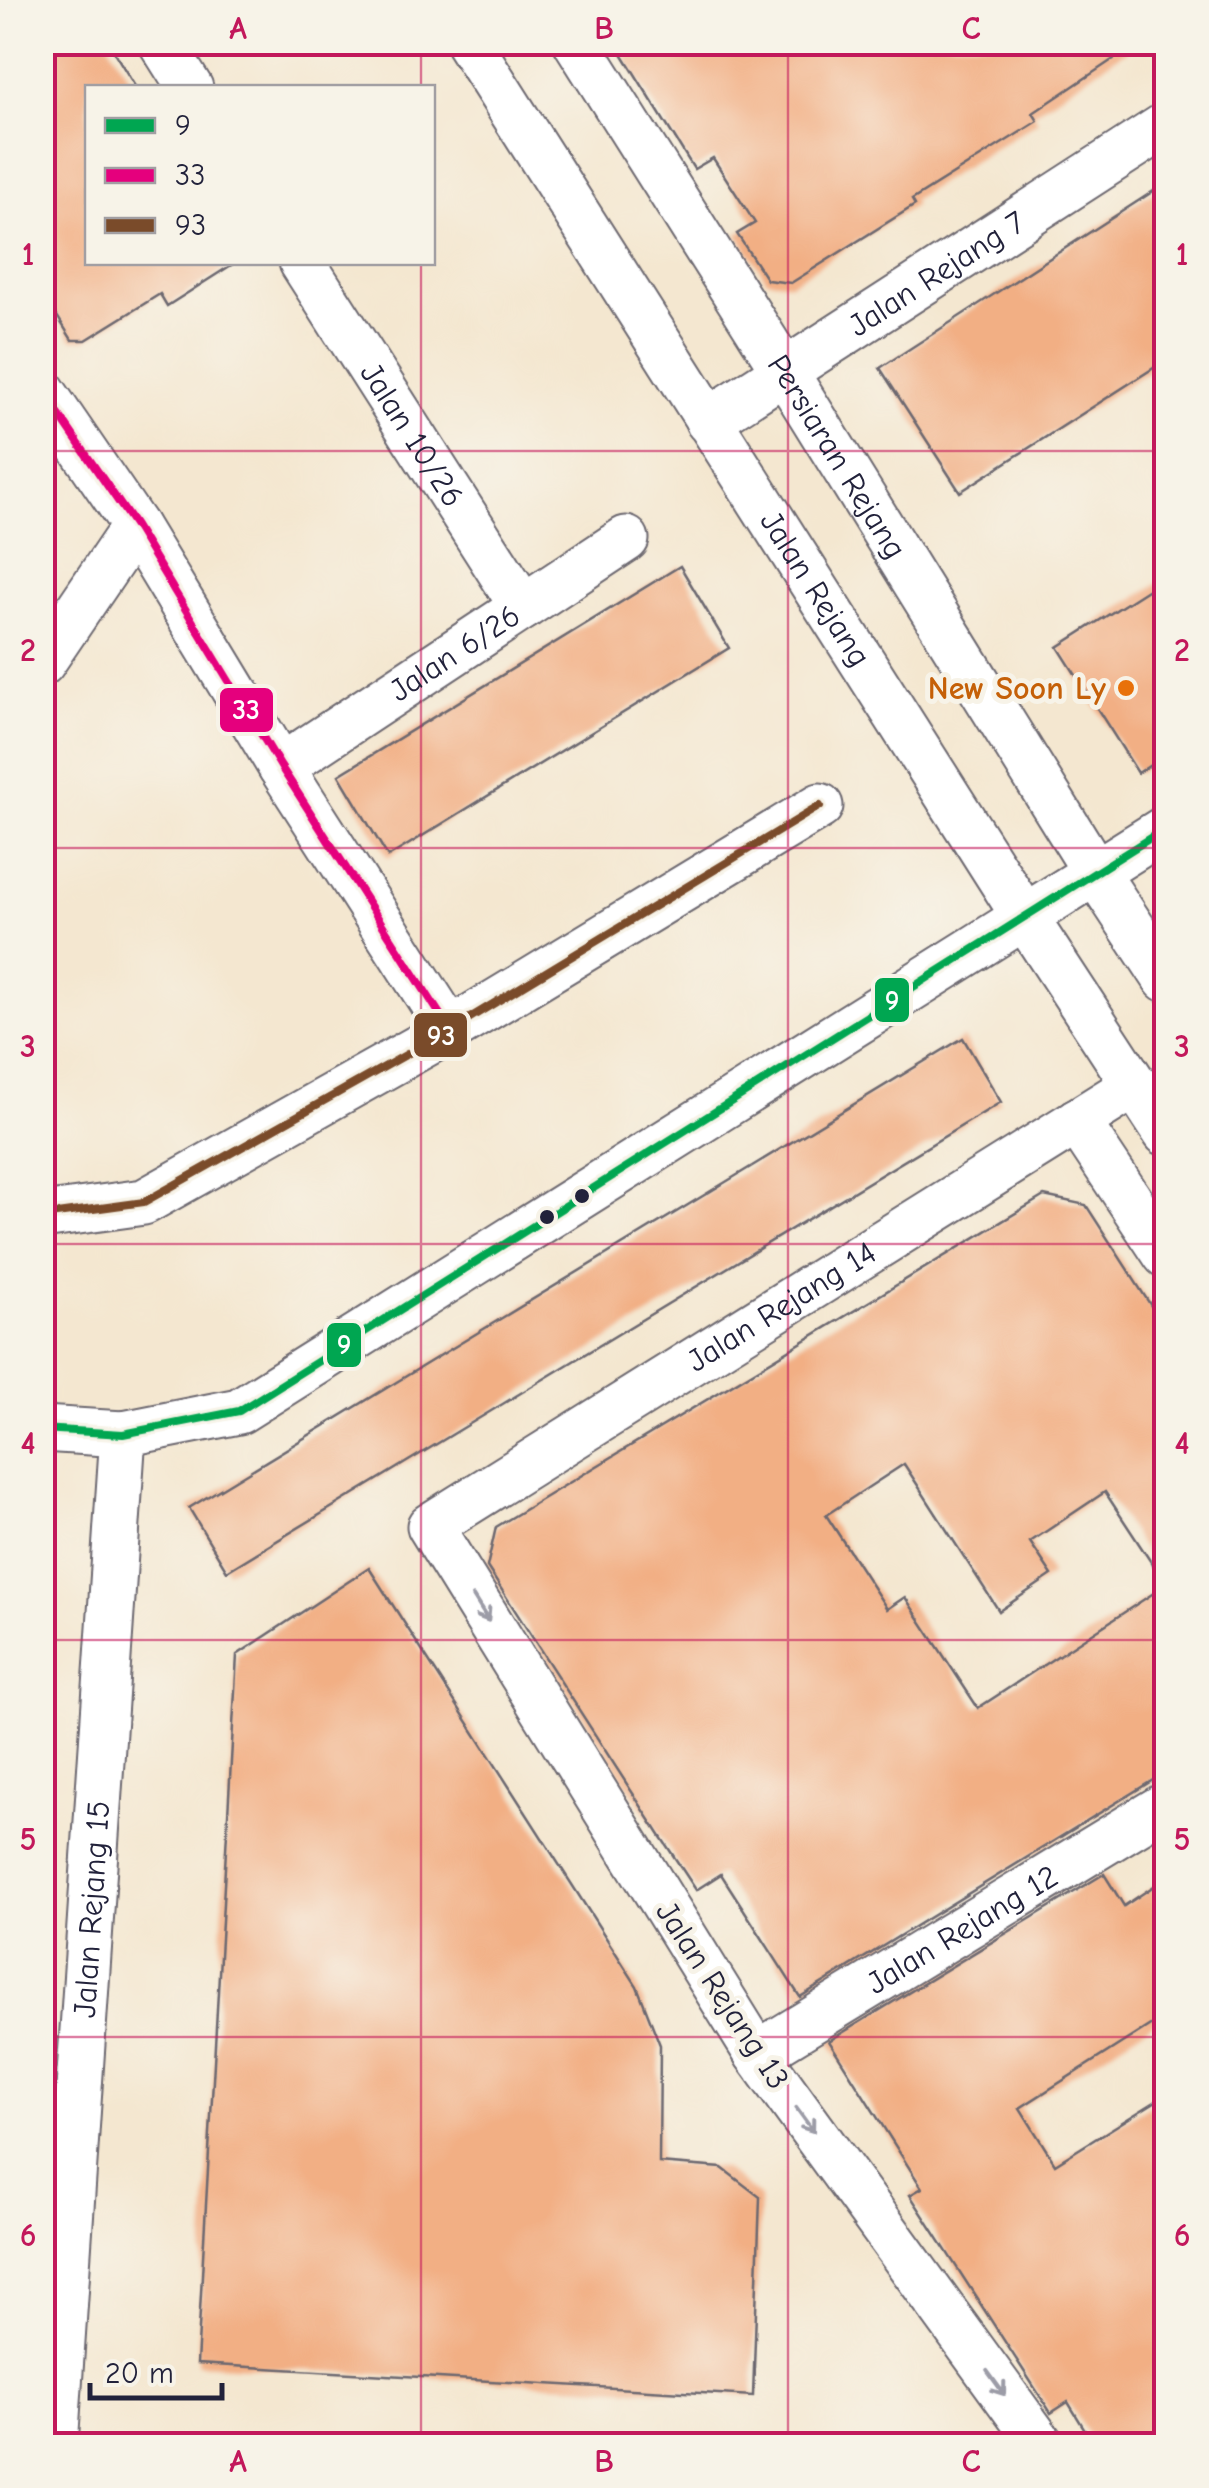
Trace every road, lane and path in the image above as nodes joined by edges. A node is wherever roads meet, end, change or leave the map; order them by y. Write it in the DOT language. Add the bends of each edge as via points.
graph roads {
  1 [pos="161,42"];
  2 [pos="468,42"];
  3 [pos="576,42"];
  4 [pos="188,85"];
  5 [pos="1166,125"];
  6 [pos="304,265"];
  7 [pos="786,372"];
  8 [pos="42,390"];
  9 [pos="708,421"];
  10 [pos="135,526"];
  11 [pos="626,539"];
  12 [pos="523,608"];
  13 [pos="42,663"];
  14 [pos="281,766"];
  15 [pos="820,806"];
  16 [pos="1166,828"];
  17 [pos="1096,873"];
  18 [pos="1026,919"];
  19 [pos="1166,979"];
  20 [pos="450,1030"];
  21 [pos="1134,1085"];
  22 [pos="1077,1121"];
  23 [pos="1166,1134"];
  24 [pos="42,1216"];
  25 [pos="1166,1255"];
  26 [pos="42,1429"];
  27 [pos="123,1434"];
  28 [pos="430,1526"];
  29 [pos="1166,1805"];
  30 [pos="757,2054"];
  31 [pos="55,2446"];
  32 [pos="1042,2446"];
  1 -- 4 [label="street"];
  2 -- 9 [label="street, Jalan Rejang"];
  3 -- 7 [label="street, Persiaran Rejang"];
  5 -- 7 [label="street, Jalan Rejang 7"];
  6 -- 12 [label="street, Jalan 10/26"];
  7 -- 9 [label="street, Jalan Rejang 7"];
  7 -- 17 [label="street, Persiaran Rejang"];
  8 -- 10 [label="street"];
  9 -- 18 [label="street, Jalan Rejang"];
  10 -- 13 [label="street"];
  10 -- 14 [label="street"];
  11 -- 12 [label="street, Jalan 6/26"];
  12 -- 14 [label="street, Jalan 6/26"];
  14 -- 20 [label="street"];
  15 -- 20 [label="street"];
  16 -- 17 [label="street"];
  17 -- 18 [label="street"];
  17 -- 19 [label="street, Persiaran Rejang"];
  18 -- 21 [label="street, Jalan Rejang"];
  18 -- 27 [label="street" via="239,1411"];
  20 -- 24 [label="street" via="144,1202"];
  21 -- 22 [label="street, Jalan Rejang 14"];
  21 -- 23 [label="street, Jalan Rejang"];
  22 -- 25 [label="street"];
  22 -- 28 [label="street, Jalan Rejang 14"];
  26 -- 27 [label="street"];
  27 -- 31 [label="street, Jalan Rejang 15"];
  28 -- 30 [label="street, Jalan Rejang 13, one-way"];
  29 -- 30 [label="street, Jalan Rejang 12"];
  30 -- 32 [label="street, Jalan Rejang 13, one-way"];
}
